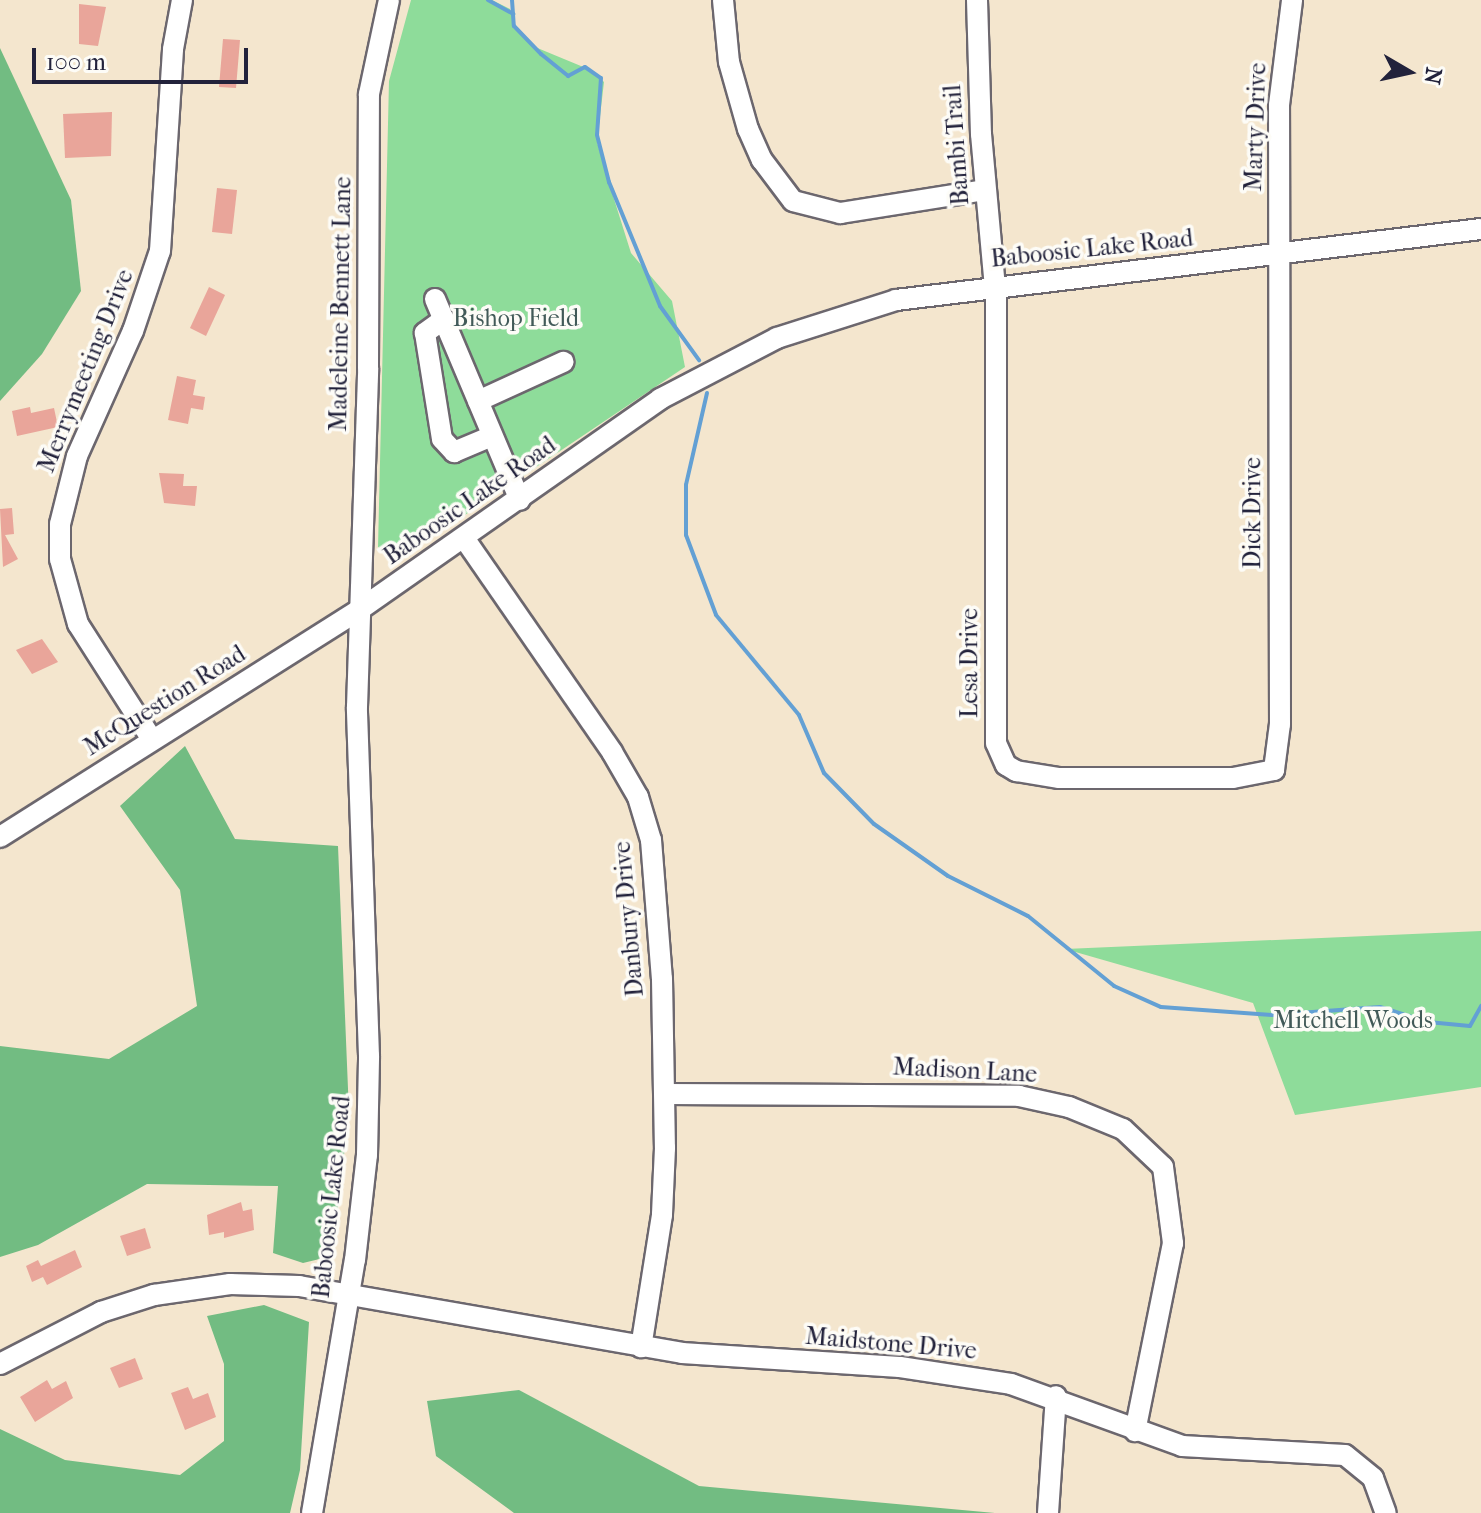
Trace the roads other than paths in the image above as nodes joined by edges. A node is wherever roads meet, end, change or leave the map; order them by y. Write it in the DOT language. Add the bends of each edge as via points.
graph roads {
  1 [pos="182,0"];
  2 [pos="389,0"];
  3 [pos="723,0"];
  4 [pos="977,0"];
  5 [pos="1292,0"];
  6 [pos="985,190"];
  7 [pos="1481,229"];
  8 [pos="1278,255"];
  9 [pos="995,286"];
  10 [pos="435,299"];
  11 [pos="444,319"];
  12 [pos="563,362"];
  13 [pos="478,401"];
  14 [pos="492,436"];
  15 [pos="520,500"];
  16 [pos="464,538"];
  17 [pos="359,610"];
  18 [pos="151,738"];
  19 [pos="1274,770"];
  20 [pos="0,837"];
  21 [pos="666,1094"];
  22 [pos="350,1293"];
  23 [pos="641,1347"];
  24 [pos="0,1364"];
  25 [pos="1056,1396"];
  26 [pos="1135,1431"];
  27 [pos="312,1513"];
  28 [pos="1048,1513"];
  29 [pos="1386,1513"];
  1 -- 18 [label="street, Merrymeeting Drive" via="172,62 160,251 133,331 77,456 60,524 62,570 78,624"];
  2 -- 17 [label="street, Madeleine Bennett Lane" via="369,94 368,368"];
  3 -- 6 [label="street" via="729,62 748,129 762,160 793,201 807,209 840,213"];
  4 -- 6 [label="street, Bambi Trail"];
  5 -- 8 [label="street, Marty Drive" via="1279,105"];
  6 -- 9 [label="street, Bambi Trail"];
  7 -- 8 [label="street, Baboosic Lake Road"];
  8 -- 9 [label="street, Baboosic Lake Road"];
  8 -- 19 [label="street, Dick Drive" via="1280,724"];
  9 -- 15 [label="street, Baboosic Lake Road" via="872,306 777,338 660,399"];
  9 -- 19 [label="street, Lesa Drive" via="995,726 1000,755 1016,771 1042,778 1233,778"];
  10 -- 11 [label="street"];
  11 -- 13 [label="street"];
  11 -- 14 [label="street" via="425,333 442,439 454,452"];
  12 -- 13 [label="street"];
  13 -- 14 [label="street"];
  14 -- 15 [label="street"];
  15 -- 16 [label="street, Baboosic Lake Road"];
  16 -- 17 [label="street, Baboosic Lake Road"];
  16 -- 21 [label="street, Danbury Drive" via="638,797 651,840 657,902"];
  17 -- 18 [label="street, McQuestion Road"];
  17 -- 22 [label="street, Baboosic Lake Road" via="358,765 369,1105"];
  18 -- 20 [label="street, McQuestion Road"];
  21 -- 23 [label="street, Danbury Drive" via="662,1215"];
  21 -- 26 [label="street, Madison Lane" via="1019,1096 1069,1107 1131,1135 1163,1167 1173,1243"];
  22 -- 23 [label="street, Maidstone Drive"];
  22 -- 24 [label="street, Maidstone Drive" via="251,1283 181,1290 101,1312"];
  22 -- 27 [label="street, Baboosic Lake Road"];
  23 -- 25 [label="street, Maidstone Drive" via="736,1359 954,1373"];
  25 -- 26 [label="street, Maidstone Drive"];
  25 -- 28 [label="street"];
  26 -- 29 [label="street, Maidstone Drive" via="1210,1450 1333,1451 1373,1478"];
}
